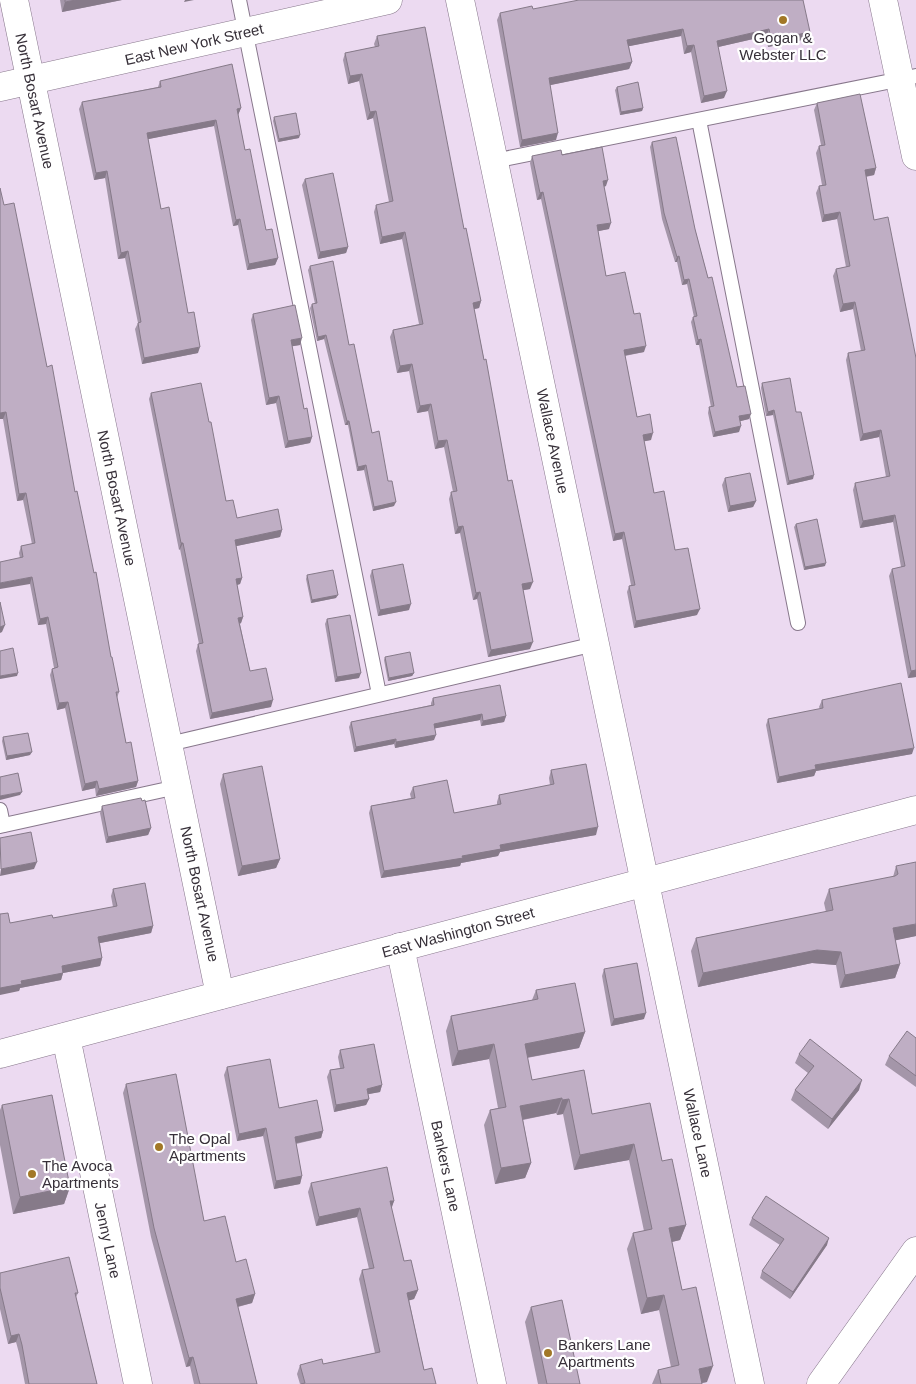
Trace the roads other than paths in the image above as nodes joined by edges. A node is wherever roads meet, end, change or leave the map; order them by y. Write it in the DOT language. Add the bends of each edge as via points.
graph roads {
  1 [pos="14,0"];
  2 [pos="239,0"];
  3 [pos="388,0"];
  4 [pos="460,0"];
  5 [pos="883,0"];
  6 [pos="246,32"];
  7 [pos="908,77"];
  8 [pos="31,80"];
  9 [pos="0,87"];
  10 [pos="699,120"];
  11 [pos="916,156"];
  12 [pos="494,161"];
  13 [pos="798,622"];
  14 [pos="595,644"];
  15 [pos="379,694"];
  16 [pos="168,744"];
  17 [pos="177,787"];
  18 [pos="0,810"];
  19 [pos="916,810"];
  20 [pos="2,826"];
  21 [pos="645,882"];
  22 [pos="400,947"];
  23 [pos="220,995"];
  24 [pos="66,1037"];
  25 [pos="0,1054"];
  26 [pos="916,1251"];
  27 [pos="138,1384"];
  28 [pos="492,1384"];
  29 [pos="750,1384"];
  30 [pos="821,1384"];
  1 -- 8 [label="street, North Bosart Avenue"];
  2 -- 6 [label="lane"];
  3 -- 6 [label="street, East New York Street"];
  4 -- 12 [label="street, Wallace Avenue"];
  5 -- 7 [label="street"];
  6 -- 8 [label="street, East New York Street"];
  6 -- 15 [label="lane"];
  7 -- 10 [label="lane"];
  7 -- 11 [label="street"];
  8 -- 9 [label="street, East New York Street"];
  8 -- 16 [label="street, North Bosart Avenue"];
  10 -- 12 [label="lane"];
  10 -- 13 [label="lane"];
  12 -- 14 [label="street, Wallace Avenue"];
  14 -- 15 [label="lane"];
  14 -- 21 [label="street, Wallace Avenue"];
  15 -- 16 [label="lane"];
  16 -- 17 [label="street, North Bosart Avenue"];
  17 -- 20 [label="lane"];
  17 -- 23 [label="street, North Bosart Avenue"];
  18 -- 20 [label="lane"];
  19 -- 21 [label="street, East Washington Street"];
  21 -- 22 [label="street, East Washington Street"];
  21 -- 29 [label="street, Wallace Lane"];
  22 -- 23 [label="street, East Washington Street"];
  22 -- 28 [label="street, Bankers Lane"];
  23 -- 24 [label="street, East Washington Street"];
  24 -- 25 [label="street, East Washington Street"];
  24 -- 27 [label="street, Jenny Lane"];
  26 -- 30 [label="street"];
}
